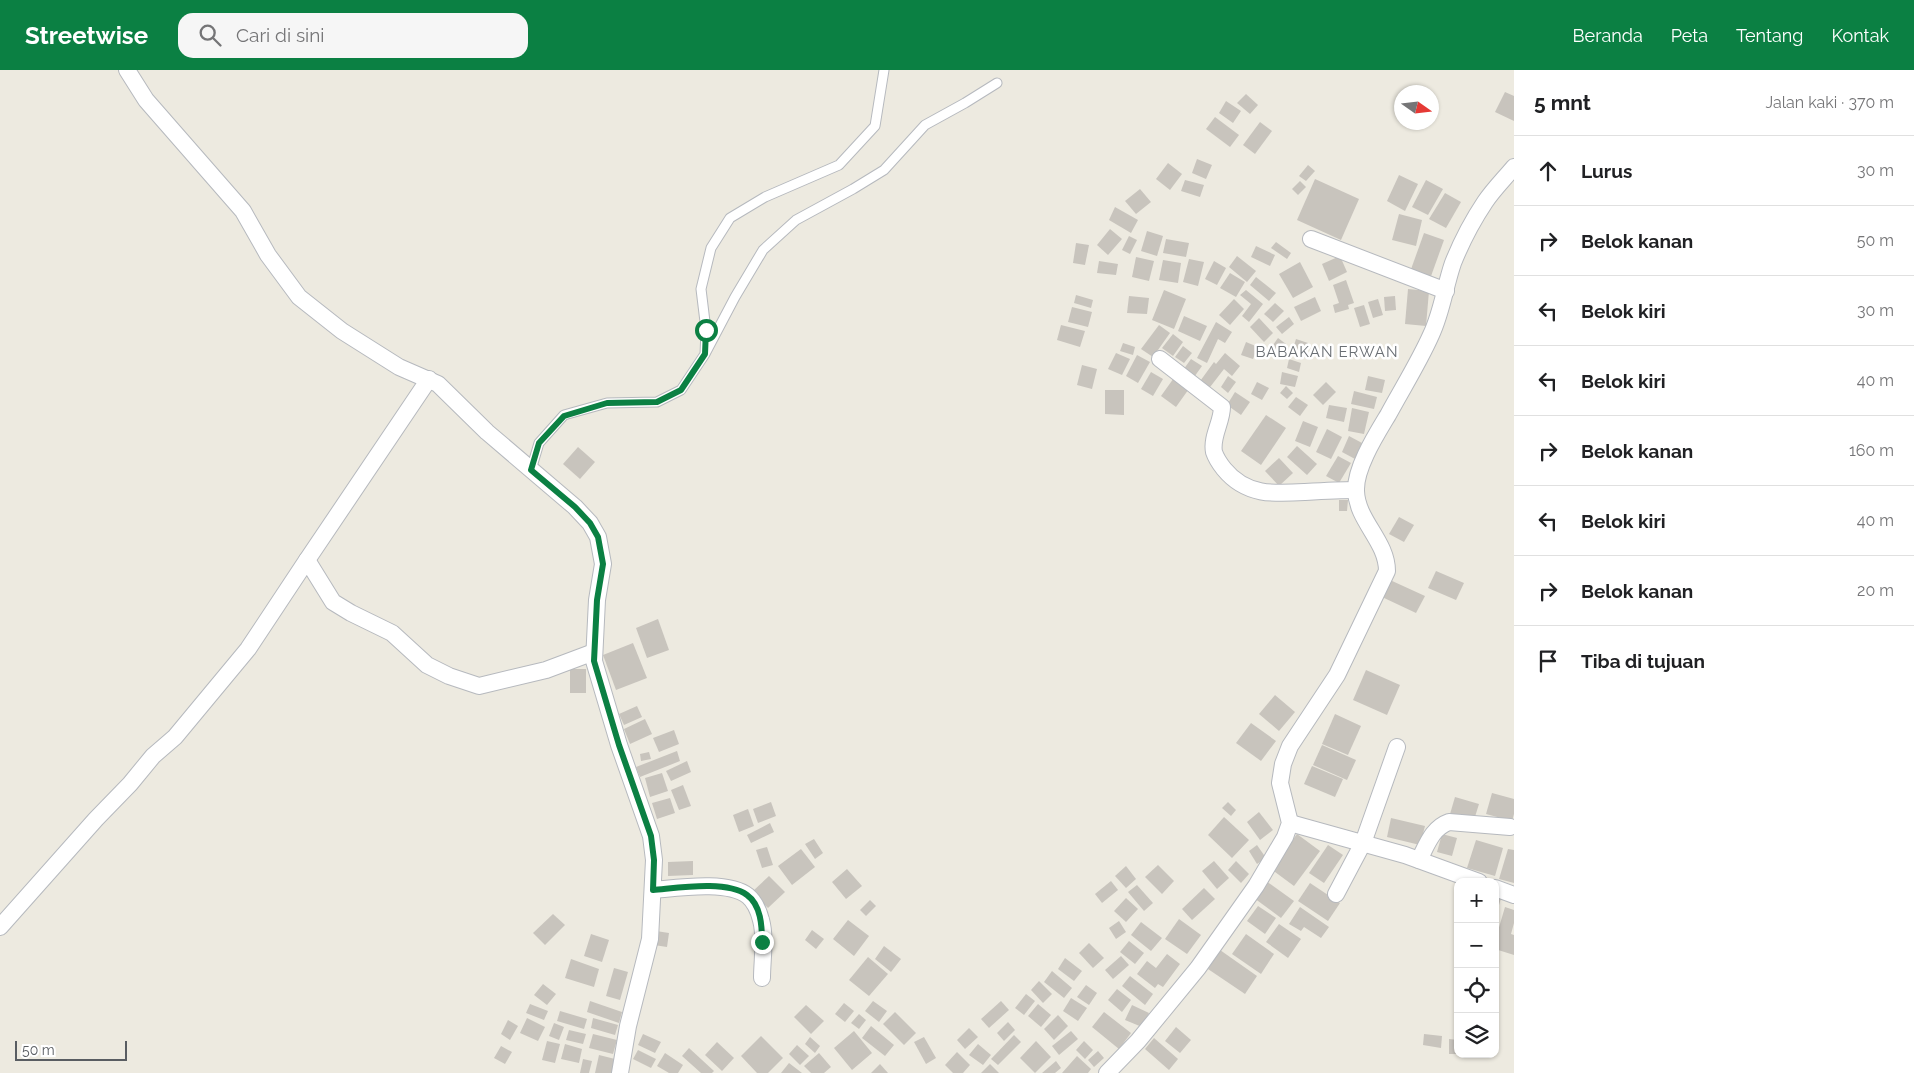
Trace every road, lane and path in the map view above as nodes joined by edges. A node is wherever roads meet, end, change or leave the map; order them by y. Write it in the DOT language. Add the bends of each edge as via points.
graph roads {
  1 [pos="127,70"];
  2 [pos="884,70"];
  3 [pos="997,83"];
  4 [pos="1514,168"];
  5 [pos="1311,239"];
  6 [pos="1446,291"];
  7 [pos="705,354"];
  8 [pos="1160,359"];
  9 [pos="428,379"];
  10 [pos="531,470"];
  11 [pos="1356,490"];
  12 [pos="307,560"];
  13 [pos="594,652"];
  14 [pos="1397,746"];
  15 [pos="1290,824"];
  16 [pos="1510,827"];
  17 [pos="1363,843"];
  18 [pos="1419,860"];
  19 [pos="1467,878"];
  20 [pos="1499,889"];
  21 [pos="653,890"];
  22 [pos="1336,894"];
  23 [pos="1514,895"];
  24 [pos="0,927"];
  25 [pos="762,978"];
  26 [pos="620,1073"];
  27 [pos="1107,1073"];
  1 -- 9 [label="street" via="146,100 243,211 268,255 299,297 342,331 399,367"];
  2 -- 7 [label="lane" via="875,126 839,165 765,197 730,218 711,248 701,289"];
  3 -- 7 [label="lane" via="925,125 884,170 796,220 763,250"];
  4 -- 6 [label="street" via="1485,203 1469,231 1454,262"];
  5 -- 6 [label="street"];
  6 -- 11 [label="street" via="1432,335 1369,447"];
  7 -- 10 [label="lane" via="681,390 657,402 607,403 564,416 539,443"];
  8 -- 11 [label="street" via="1222,407 1214,453 1229,476 1242,485 1271,494"];
  9 -- 10 [label="street" via="438,384"];
  9 -- 12 [label="street"];
  10 -- 13 [label="street" via="575,507 598,537 603,564"];
  11 -- 15 [label="street" via="1364,519 1384,552 1387,571 1337,676 1290,746 1283,764 1280,783"];
  12 -- 13 [label="street" via="333,602 392,633 427,665 479,686 546,670"];
  12 -- 24 [label="street" via="248,649 175,736 153,756"];
  13 -- 21 [label="street" via="619,745 651,836"];
  14 -- 17 [label="street"];
  15 -- 17 [label="street"];
  15 -- 27 [label="street" via="1256,886 1198,968"];
  16 -- 18 [label="street" via="1449,822 1440,825"];
  17 -- 18 [label="street"];
  17 -- 22 [label="street"];
  18 -- 19 [label="street"];
  20 -- 23 [label="street"];
  21 -- 25 [label="street" via="712,886 747,895 762,921"];
  21 -- 26 [label="street" via="650,939"];
}
